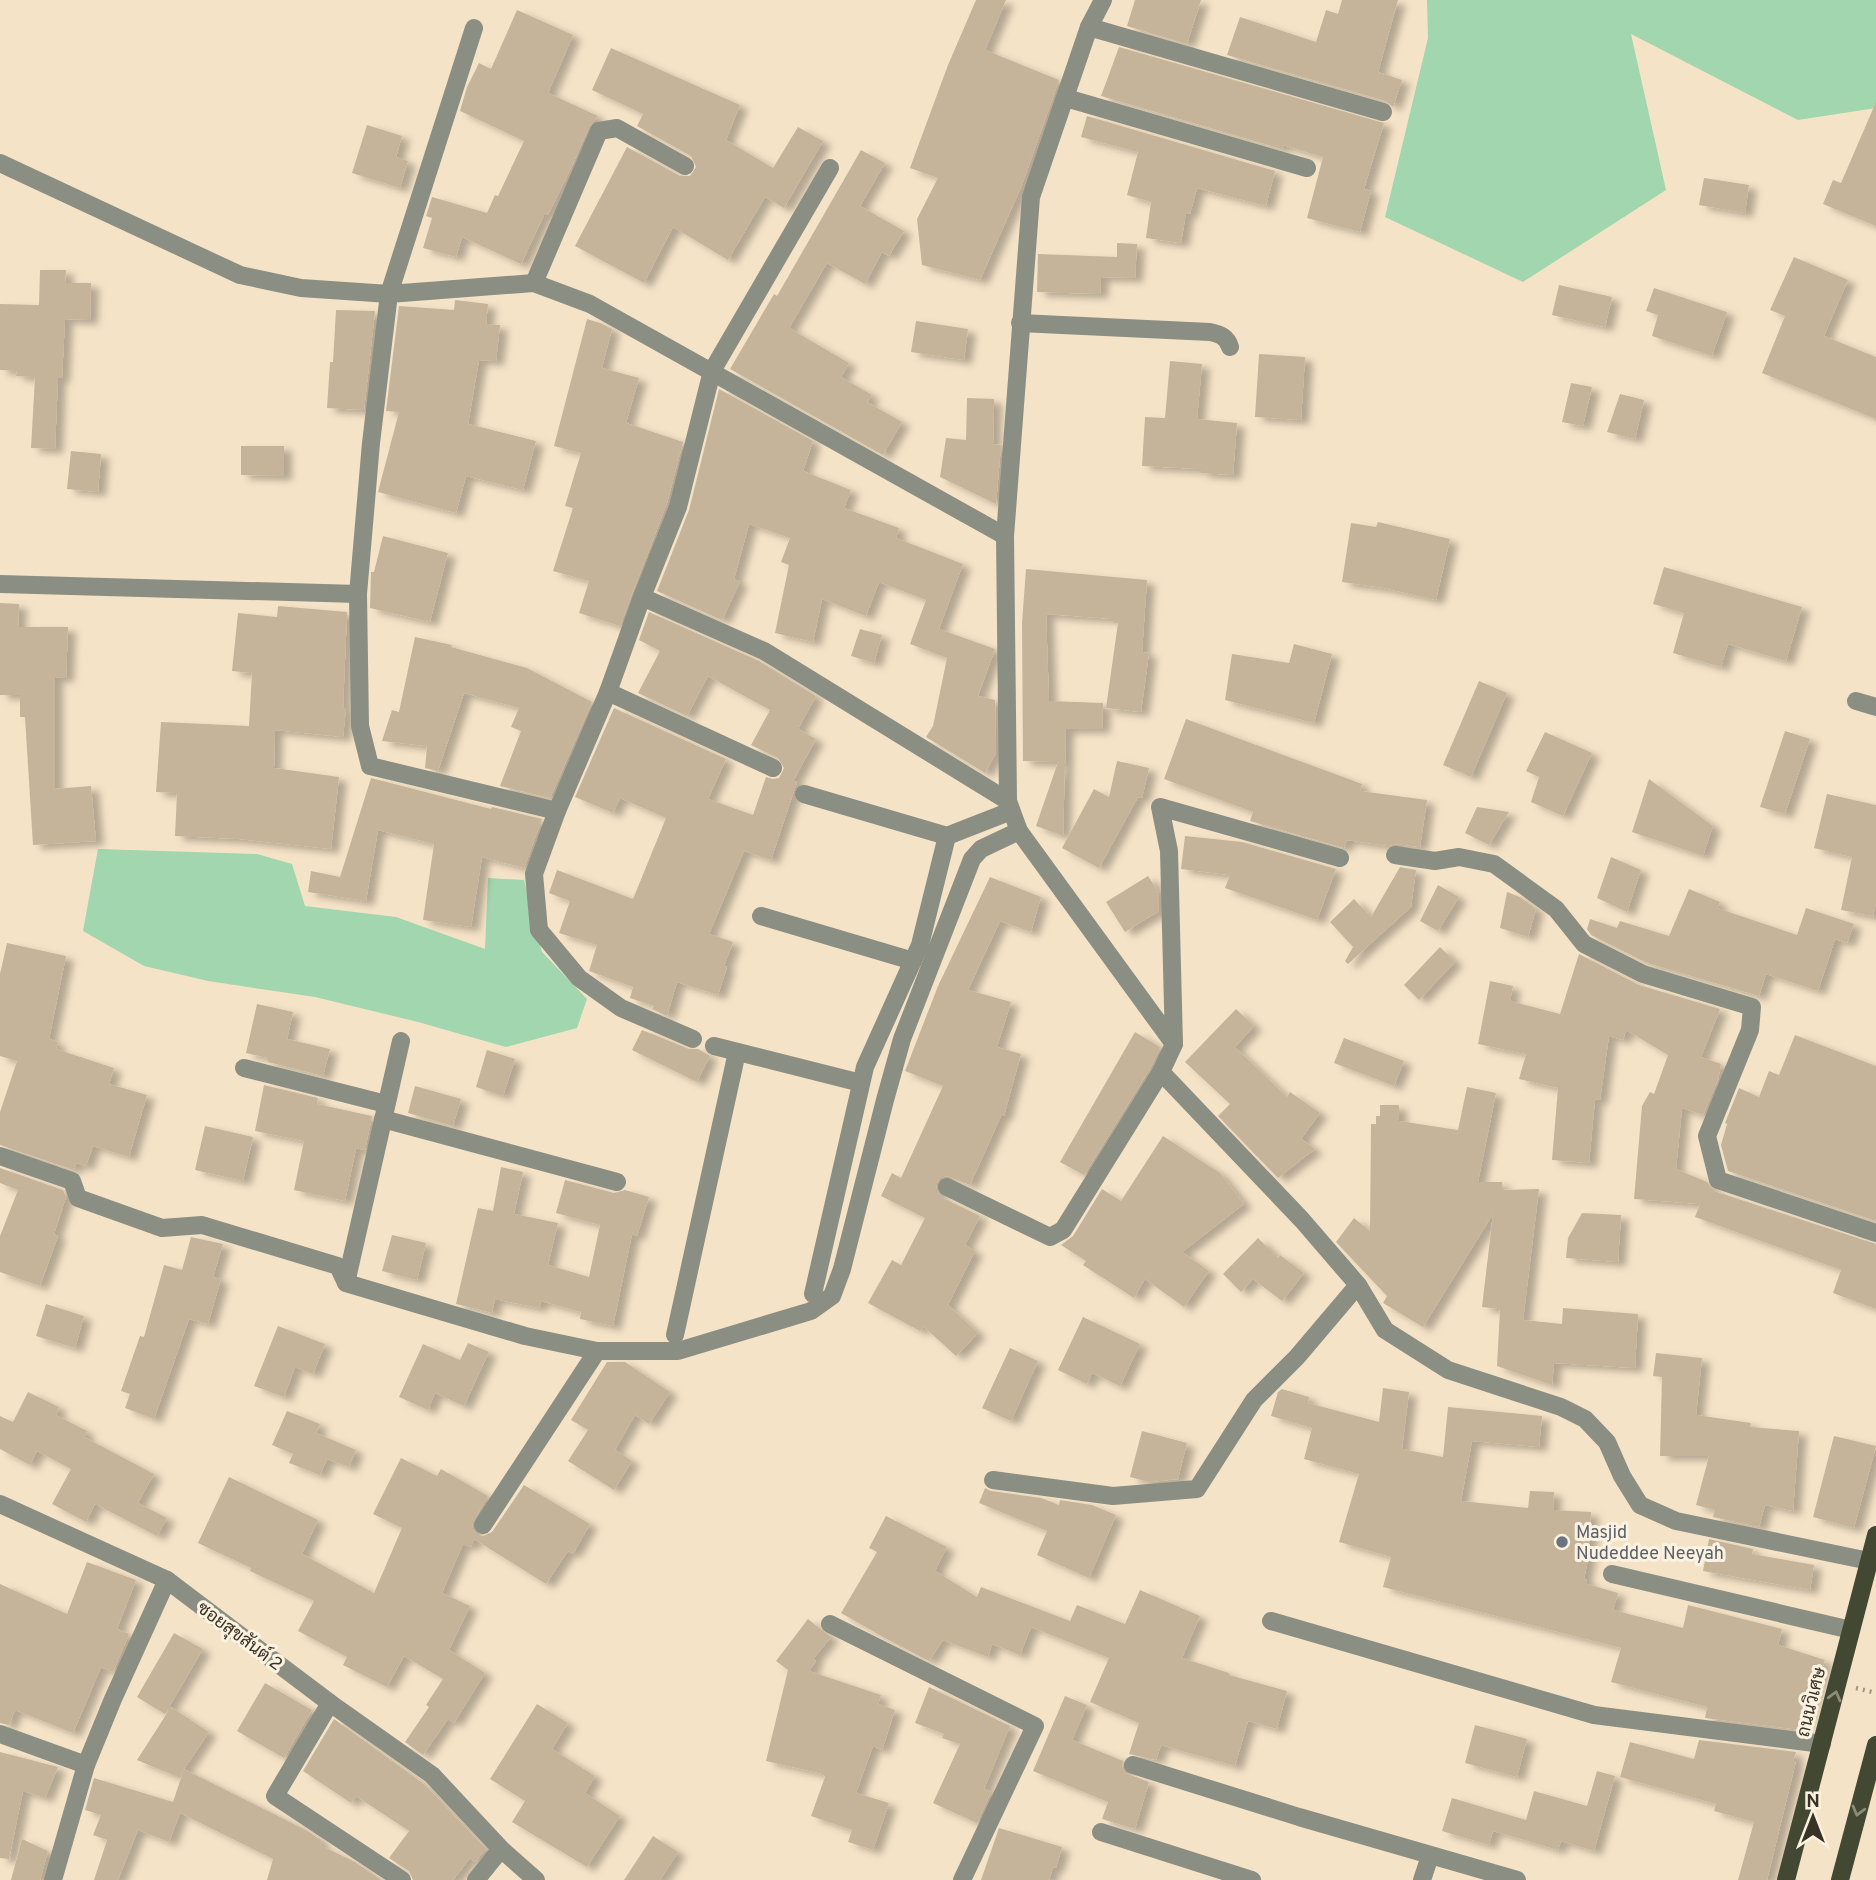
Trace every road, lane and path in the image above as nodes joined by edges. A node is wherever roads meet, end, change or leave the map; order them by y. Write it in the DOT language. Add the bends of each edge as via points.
graph roads {
  1 [pos="1103,0"];
  2 [pos="1089,27"];
  3 [pos="474,28"];
  4 [pos="1066,97"];
  5 [pos="1383,112"];
  6 [pos="0,163"];
  7 [pos="685,166"];
  8 [pos="1307,167"];
  9 [pos="830,168"];
  10 [pos="534,283"];
  11 [pos="389,293"];
  12 [pos="1020,323"];
  13 [pos="1230,347"];
  14 [pos="712,371"];
  15 [pos="1005,536"];
  16 [pos="0,584"];
  17 [pos="358,594"];
  18 [pos="642,597"];
  19 [pos="608,692"];
  20 [pos="1856,701"];
  21 [pos="1876,707"];
  22 [pos="773,768"];
  23 [pos="804,794"];
  24 [pos="1009,806"];
  25 [pos="557,811"];
  26 [pos="1019,831"];
  27 [pos="947,836"];
  28 [pos="1395,855"];
  29 [pos="1339,858"];
  30 [pos="761,916"];
  31 [pos="913,961"];
  32 [pos="693,1039"];
  33 [pos="401,1041"];
  34 [pos="1174,1044"];
  35 [pos="714,1046"];
  36 [pos="737,1052"];
  37 [pos="244,1068"];
  38 [pos="1161,1072"];
  39 [pos="861,1083"];
  40 [pos="385,1112"];
  41 [pos="0,1156"];
  42 [pos="617,1182"];
  43 [pos="947,1187"];
  44 [pos="1876,1233"];
  45 [pos="346,1283"];
  46 [pos="1358,1285"];
  47 [pos="813,1294"];
  48 [pos="675,1335"];
  49 [pos="597,1351"];
  50 [pos="993,1480"];
  51 [pos="0,1504"];
  52 [pos="483,1525"];
  53 [pos="1876,1535"];
  54 [pos="1869,1561"];
  55 [pos="1612,1574"];
  56 [pos="167,1580"];
  57 [pos="1271,1621"];
  58 [pos="830,1624"];
  59 [pos="1851,1630"];
  60 [pos="330,1703"];
  61 [pos="0,1734"];
  62 [pos="1822,1744"];
  63 [pos="1876,1745"];
  64 [pos="86,1765"];
  65 [pos="1133,1765"];
  66 [pos="1101,1832"];
  67 [pos="501,1849"];
  68 [pos="1430,1856"];
  69 [pos="53,1880"];
  70 [pos="401,1880"];
  71 [pos="477,1880"];
  72 [pos="536,1880"];
  73 [pos="962,1880"];
  74 [pos="1252,1880"];
  75 [pos="1422,1880"];
  76 [pos="1517,1880"];
  77 [pos="1786,1880"];
  78 [pos="1840,1880"];
  1 -- 2 [label="street"];
  2 -- 4 [label="street"];
  2 -- 5 [label="street"];
  3 -- 11 [label="street"];
  4 -- 8 [label="street"];
  4 -- 12 [label="street" via="1031,197"];
  6 -- 11 [label="street" via="240,275 302,288"];
  7 -- 10 [label="street" via="617,128 599,131"];
  9 -- 14 [label="street"];
  10 -- 11 [label="street"];
  10 -- 14 [label="street" via="590,304"];
  11 -- 17 [label="street"];
  12 -- 13 [label="street" via="1210,332 1220,334"];
  12 -- 15 [label="street"];
  14 -- 15 [label="street"];
  14 -- 18 [label="street" via="678,507"];
  15 -- 24 [label="street"];
  16 -- 17 [label="street"];
  17 -- 25 [label="street" via="360,726 370,766"];
  18 -- 19 [label="street"];
  18 -- 24 [label="street" via="764,651"];
  19 -- 22 [label="street"];
  19 -- 25 [label="street"];
  20 -- 21 [label="street"];
  23 -- 27 [label="street"];
  24 -- 26 [label="street"];
  24 -- 27 [label="street"];
  25 -- 32 [label="street" via="534,874 539,930 579,978 621,1008"];
  26 -- 34 [label="street"];
  26 -- 49 [label="street" via="981,849 972,859 902,1039 832,1296 811,1311 678,1351"];
  27 -- 31 [label="street"];
  28 -- 44 [label="street" via="1435,861 1459,857 1494,864 1556,909 1584,944 1643,974 1752,1007 1750,1030 1707,1136 1718,1180"];
  29 -- 34 [label="street" via="1160,807 1169,851"];
  30 -- 31 [label="street"];
  31 -- 39 [label="street"];
  33 -- 40 [label="street"];
  34 -- 38 [label="street"];
  35 -- 36 [label="street"];
  36 -- 39 [label="street"];
  36 -- 48 [label="street"];
  37 -- 40 [label="street"];
  38 -- 43 [label="street" via="1063,1230 1050,1237"];
  38 -- 46 [label="street"];
  39 -- 47 [label="street"];
  40 -- 42 [label="street"];
  40 -- 45 [label="street"];
  41 -- 45 [label="street" via="72,1181 78,1198 162,1228 202,1226 338,1266"];
  45 -- 49 [label="street" via="525,1336"];
  46 -- 50 [label="street" via="1254,1400 1197,1489 1114,1496"];
  46 -- 54 [label="street" via="1385,1330 1448,1370 1561,1406 1585,1419 1607,1442 1640,1505 1676,1521"];
  49 -- 52 [label="street"];
  51 -- 56 [label="street, ซอยสุขสันต์ 2"];
  53 -- 54 [label="main road, ถนนวิเศษ"];
  54 -- 59 [label="main road, ถนนวิเศษ"];
  55 -- 59 [label="street"];
  56 -- 60 [label="street, ซอยสุขสันต์ 2"];
  56 -- 64 [label="street"];
  57 -- 62 [label="street" via="1594,1715"];
  58 -- 73 [label="street" via="1035,1726"];
  62 -- 59 [label="main road, ถนนวิเศษ, one-way"];
  60 -- 67 [label="street, ซอยสุขสันต์ 2" via="432,1775"];
  60 -- 70 [label="street" via="275,1796"];
  61 -- 64 [label="street"];
  62 -- 77 [label="main road, ถนนวิเศษ"];
  63 -- 78 [label="main road, one-way"];
  64 -- 69 [label="street"];
  65 -- 68 [label="street"];
  66 -- 74 [label="street"];
  67 -- 71 [label="street"];
  67 -- 72 [label="street, ซอยสุขสันต์ 2"];
  68 -- 75 [label="street"];
  68 -- 76 [label="street"];
}
